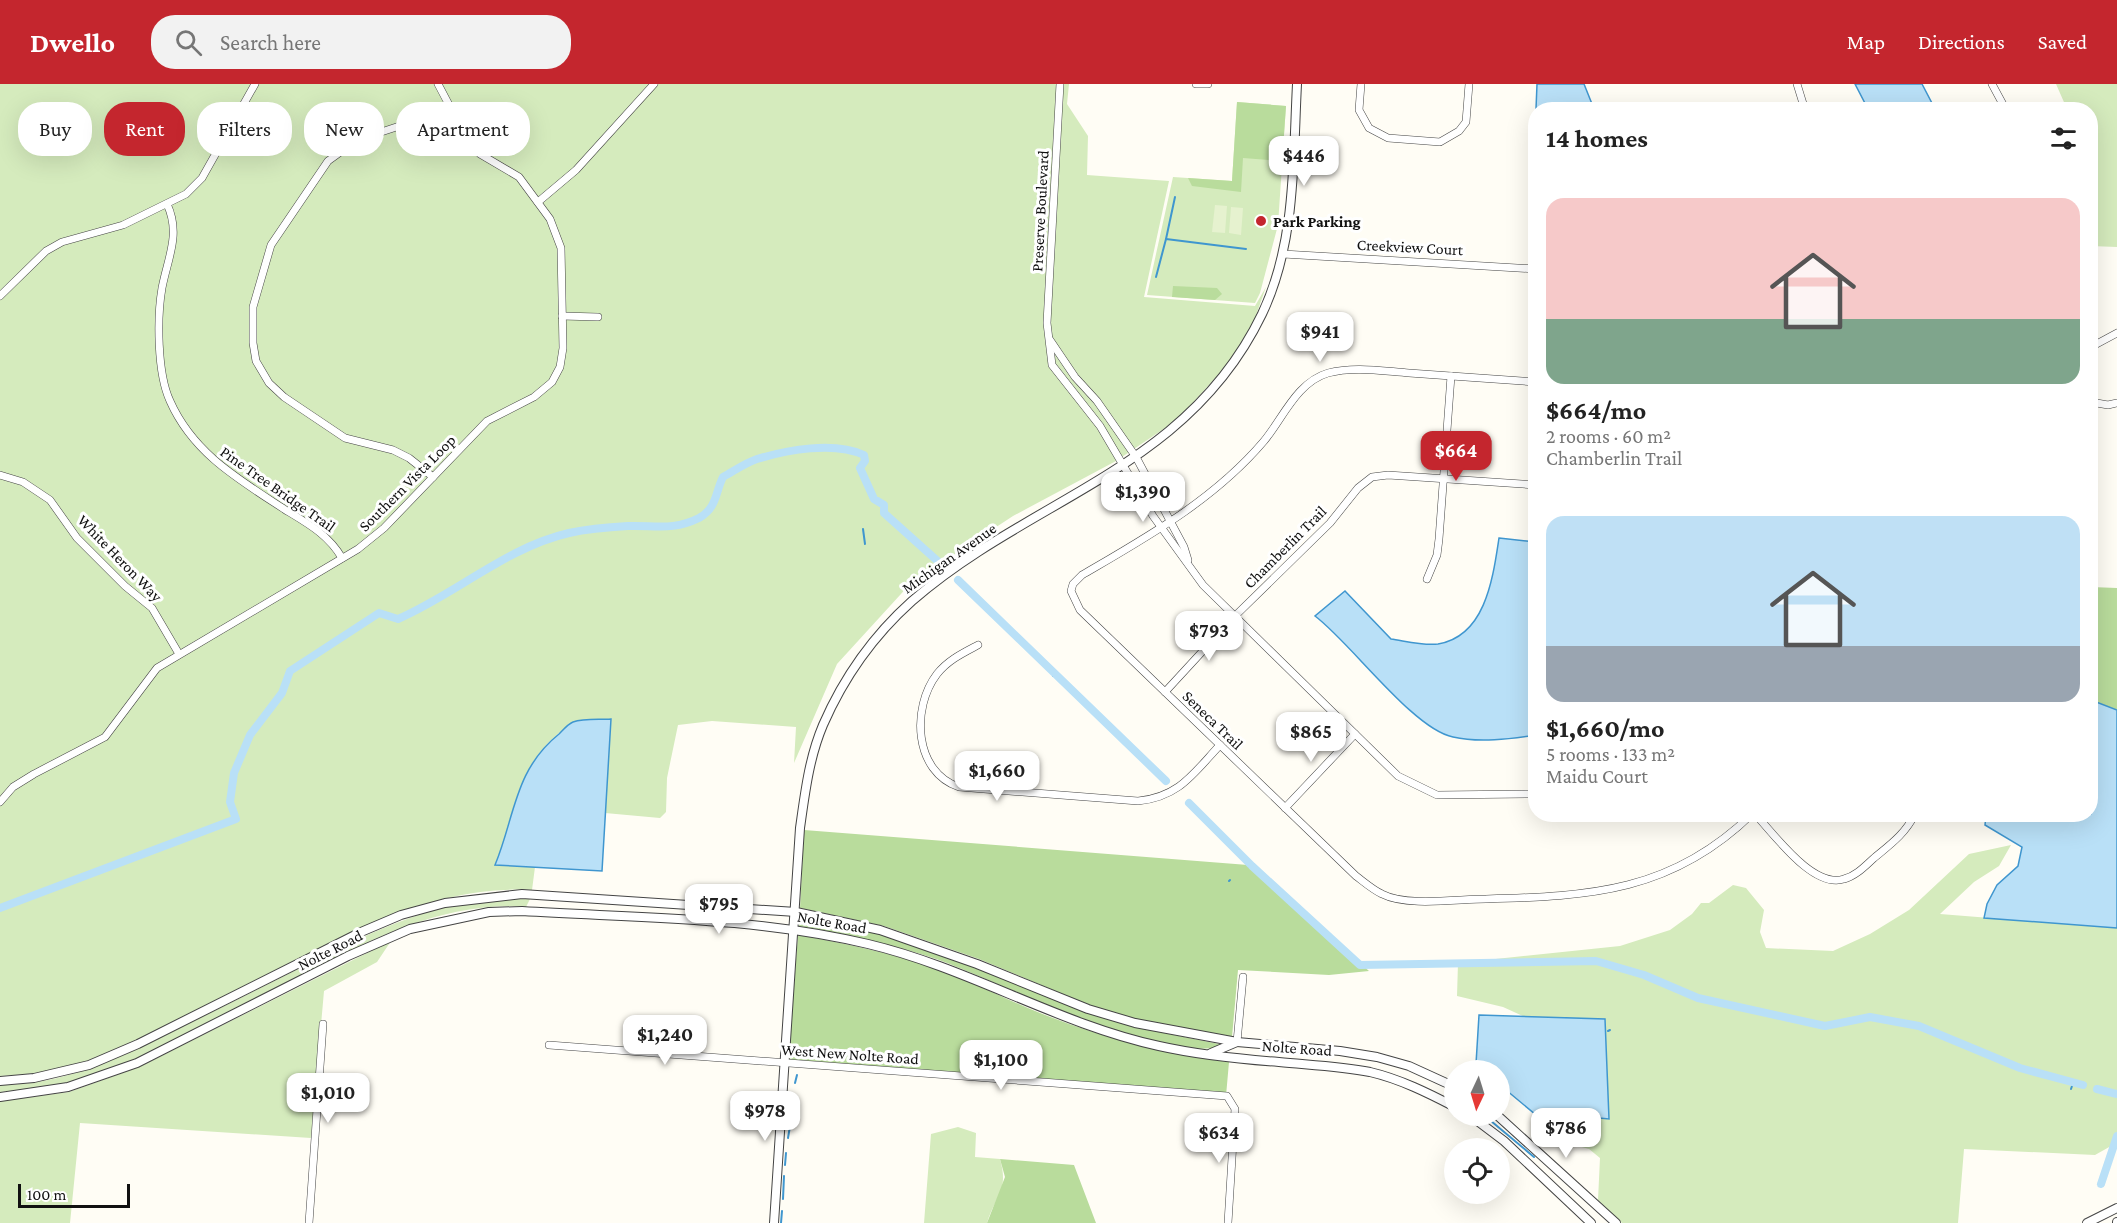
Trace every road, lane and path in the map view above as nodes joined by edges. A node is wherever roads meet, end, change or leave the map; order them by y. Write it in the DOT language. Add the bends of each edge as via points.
graph roads {
  1 [pos="255,84"];
  2 [pos="438,84"];
  3 [pos="654,84"];
  4 [pos="1060,84"];
  5 [pos="1196,84"];
  6 [pos="1208,84"];
  7 [pos="1297,84"];
  8 [pos="1361,84"];
  9 [pos="1469,84"];
  10 [pos="1797,84"];
  11 [pos="1992,84"];
  12 [pos="447,102"];
  13 [pos="1803,102"];
  14 [pos="2002,102"];
  15 [pos="396,127"];
  16 [pos="483,156"];
  17 [pos="538,202"];
  18 [pos="167,204"];
  19 [pos="1283,254"];
  20 [pos="1528,268"];
  21 [pos="0,296"];
  22 [pos="562,316"];
  23 [pos="598,317"];
  24 [pos="2117,333"];
  25 [pos="1050,340"];
  26 [pos="2098,343"];
  27 [pos="1451,376"];
  28 [pos="1528,381"];
  29 [pos="2098,403"];
  30 [pos="2117,403"];
  31 [pos="1136,457"];
  32 [pos="1123,466"];
  33 [pos="0,475"];
  34 [pos="433,477"];
  35 [pos="1444,478"];
  36 [pos="1528,484"];
  37 [pos="1171,522"];
  38 [pos="1162,528"];
  39 [pos="342,558"];
  40 [pos="1188,562"];
  41 [pos="1427,579"];
  42 [pos="1235,616"];
  43 [pos="978,645"];
  44 [pos="179,654"];
  45 [pos="1165,692"];
  46 [pos="1355,734"];
  47 [pos="1220,745"];
  48 [pos="1528,794"];
  49 [pos="0,800"];
  50 [pos="1285,808"];
  51 [pos="1745,822"];
  52 [pos="1762,822"];
  53 [pos="1911,822"];
  54 [pos="796,912"];
  55 [pos="794,930"];
  56 [pos="1243,977"];
  57 [pos="323,1024"];
  58 [pos="1238,1042"];
  59 [pos="549,1045"];
  60 [pos="1205,1055"];
  61 [pos="783,1063"];
  62 [pos="0,1081"];
  63 [pos="1444,1082"];
  64 [pos="0,1097"];
  65 [pos="1444,1101"];
  66 [pos="1484,1126"];
  67 [pos="1509,1126"];
  68 [pos="2117,1208"];
  69 [pos="2090,1222"];
  70 [pos="309,1223"];
  71 [pos="774,1223"];
  72 [pos="1228,1223"];
  73 [pos="1591,1223"];
  74 [pos="1616,1223"];
  1 -- 18 [label="street" via="202,178 186,194"];
  2 -- 12 [label="street, Southern Vista Loop"];
  3 -- 17 [label="street" via="576,170"];
  4 -- 25 [label="street, Preserve Boulevard" via="1047,323"];
  5 -- 6 [label="street"];
  7 -- 19 [label="street, Michigan Avenue" via="1290,219"];
  8 -- 9 [label="street" via="1359,110 1369,128 1388,138 1440,142 1466,122"];
  10 -- 13 [label="street"];
  11 -- 14 [label="street"];
  15 -- 34 [label="street" via="357,140 328,161 271,245 253,307 253,344 256,361 269,383 284,397 345,438 393,450"];
  16 -- 17 [label="street, Southern Vista Loop" via="519,177"];
  17 -- 22 [label="street, Southern Vista Loop" via="557,232 561,248"];
  18 -- 21 [label="street" via="123,225 62,242 46,251"];
  18 -- 39 [label="street, Pine Tree Bridge Trail" via="175,229 162,290 160,357 169,399 201,449 226,472 322,533"];
  19 -- 20 [label="street, Creekview Court"];
  19 -- 31 [label="street, Michigan Avenue" via="1263,312 1222,380 1182,422"];
  22 -- 23 [label="street"];
  22 -- 34 [label="street, Southern Vista Loop" via="563,348 552,382 534,397 487,421"];
  24 -- 26 [label="street"];
  25 -- 31 [label="street, Preserve Boulevard"];
  25 -- 32 [label="street, Preserve Boulevard" via="1052,365 1100,426"];
  27 -- 28 [label="street, Seneca Trail"];
  27 -- 35 [label="street"];
  27 -- 37 [label="street, Seneca Trail" via="1351,369 1316,378 1240,466"];
  29 -- 30 [label="street"];
  31 -- 32 [label="street, Michigan Avenue"];
  31 -- 37 [label="street, Preserve Boulevard"];
  32 -- 38 [label="street, Preserve Boulevard"];
  32 -- 54 [label="street, Michigan Avenue" via="1027,521 931,586 892,620 868,648 822,726 808,771 800,828"];
  33 -- 44 [label="street, White Heron Way" via="23,482 50,500 77,538 152,608"];
  34 -- 39 [label="street, Southern Vista Loop" via="384,528"];
  35 -- 36 [label="street, Chamberlin Trail"];
  35 -- 41 [label="street" via="1437,555"];
  35 -- 42 [label="street, Chamberlin Trail" via="1372,477"];
  37 -- 38 [label="street, Seneca Trail"];
  37 -- 40 [label="street, Preserve Boulevard"];
  38 -- 40 [label="street, Preserve Boulevard"];
  38 -- 45 [label="street, Seneca Trail" via="1082,575 1071,591 1080,610"];
  39 -- 44 [label="street, Southern Vista Loop"];
  40 -- 42 [label="street" via="1203,585"];
  42 -- 45 [label="street, Chamberlin Trail"];
  42 -- 46 [label="street"];
  43 -- 47 [label="street" via="950,660 937,674 922,705 925,751 931,767 947,783 959,787 1154,800 1177,790"];
  44 -- 49 [label="street, Southern Vista Loop" via="157,668 105,737 33,774"];
  45 -- 47 [label="street, Seneca Trail"];
  46 -- 48 [label="street" via="1398,776 1437,795"];
  46 -- 50 [label="street"];
  47 -- 50 [label="street, Seneca Trail"];
  50 -- 51 [label="street, Seneca Trail" via="1356,876 1382,895 1410,900 1565,897 1601,892 1647,880 1688,863"];
  52 -- 53 [label="street" via="1811,872 1831,881 1855,874 1906,831"];
  54 -- 55 [label="street, Michigan Avenue"];
  54 -- 58 [label="street, Nolte Road" via="881,930 1088,1009 1135,1023"];
  54 -- 62 [label="street, Nolte Road" via="522,894 445,903 401,915 361,932 89,1065 34,1078"];
  55 -- 60 [label="street, Nolte Road" via="869,944 936,964 1041,1009 1102,1030"];
  55 -- 61 [label="street, Michigan Avenue"];
  55 -- 64 [label="street, Nolte Road" via="522,910 446,920 378,942 137,1063 68,1087"];
  56 -- 58 [label="street"];
  57 -- 70 [label="street"];
  58 -- 60 [label="street"];
  58 -- 63 [label="street, Nolte Road" via="1377,1057"];
  59 -- 61 [label="street, West New Nolte Road"];
  60 -- 65 [label="street, Nolte Road" via="1336,1066 1416,1087"];
  61 -- 71 [label="street, Michigan Avenue"];
  61 -- 72 [label="street, West New Nolte Road" via="1221,1095 1232,1101 1234,1109"];
  66 -- 73 [label="street"];
  67 -- 74 [label="street"];
  68 -- 69 [label="street"];
}
